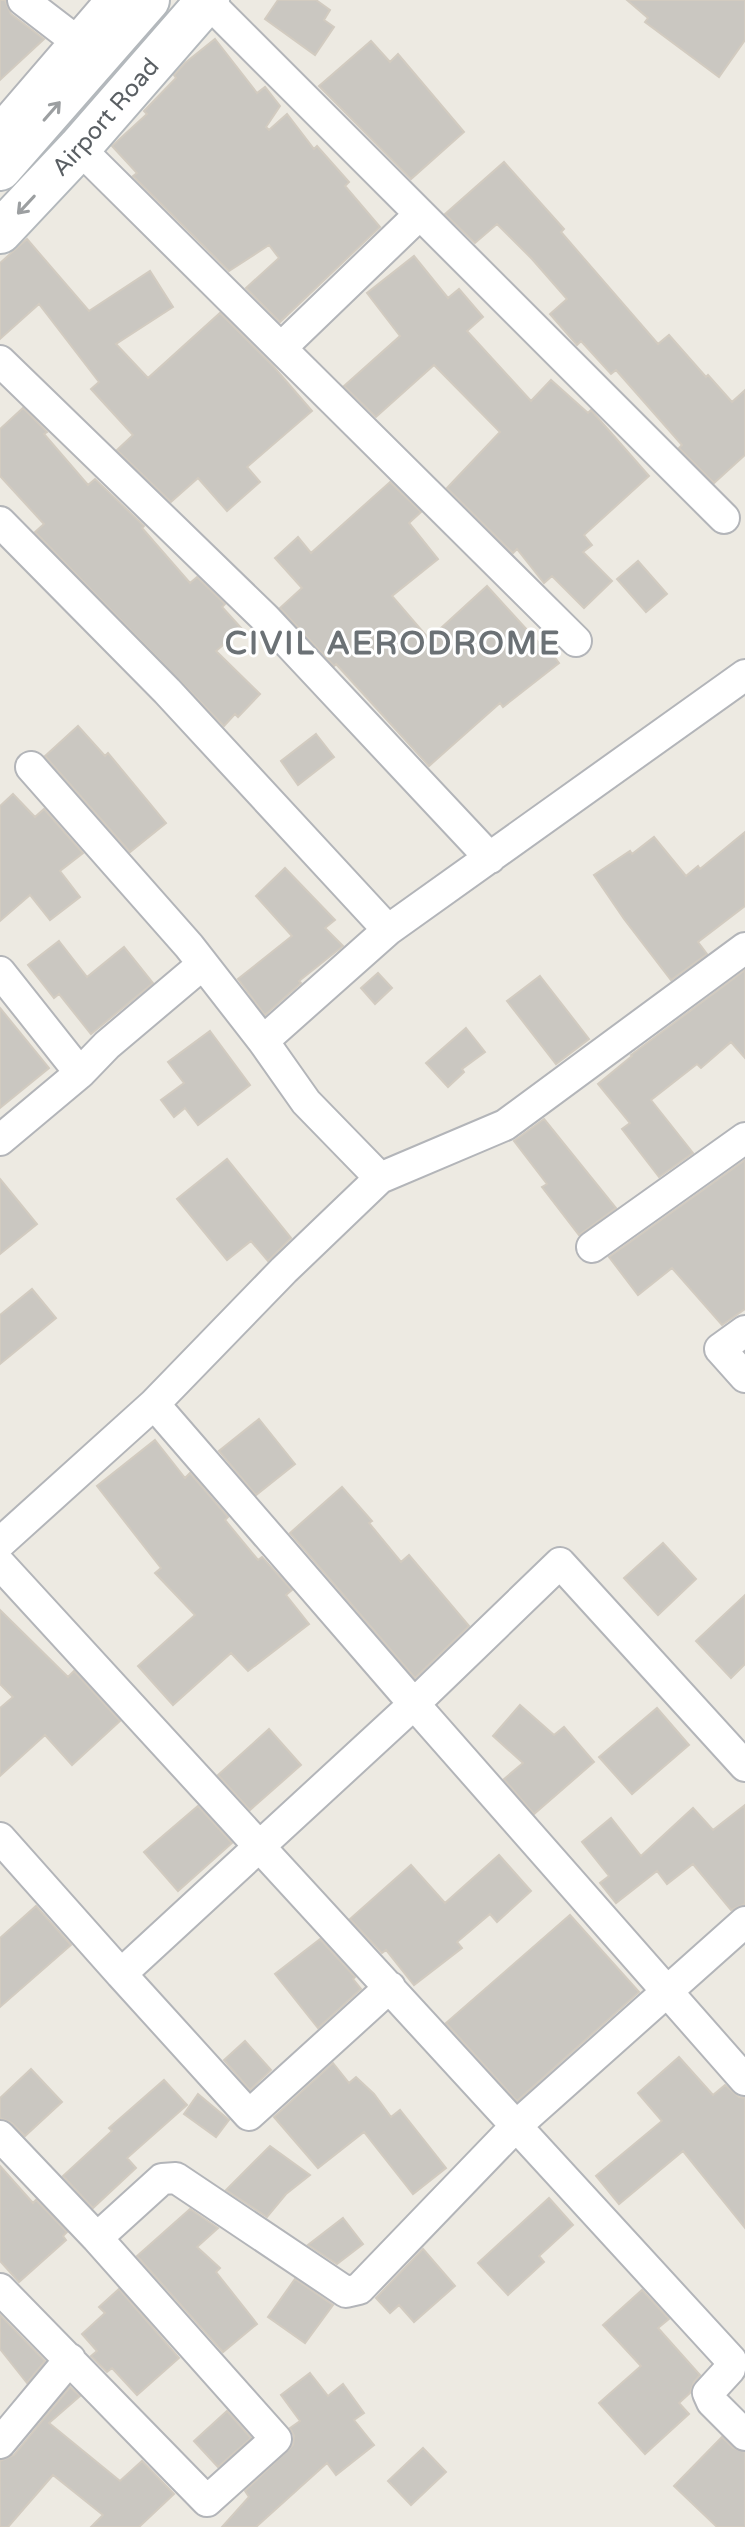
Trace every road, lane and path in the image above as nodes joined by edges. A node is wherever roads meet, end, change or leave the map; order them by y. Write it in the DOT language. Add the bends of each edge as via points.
graph roads {
  1 [pos="23,0"];
  2 [pos="111,0"];
  3 [pos="148,0"];
  4 [pos="208,1"];
  5 [pos="75,40"];
  6 [pos="0,129"];
  7 [pos="79,148"];
  8 [pos="0,169"];
  9 [pos="420,214"];
  10 [pos="0,232"];
  11 [pos="281,348"];
  12 [pos="0,361"];
  13 [pos="724,518"];
  14 [pos="0,522"];
  15 [pos="576,641"];
  16 [pos="745,675"];
  17 [pos="31,767"];
  18 [pos="490,858"];
  19 [pos="388,930"];
  20 [pos="745,948"];
  21 [pos="203,964"];
  22 [pos="0,972"];
  23 [pos="263,1041"];
  24 [pos="80,1073"];
  25 [pos="745,1138"];
  26 [pos="0,1140"];
  27 [pos="380,1178"];
  28 [pos="592,1247"];
  29 [pos="745,1331"];
  30 [pos="745,1377"];
  31 [pos="154,1404"];
  32 [pos="0,1543"];
  33 [pos="0,1564"];
  34 [pos="414,1704"];
  35 [pos="745,1766"];
  36 [pos="0,1838"];
  37 [pos="262,1846"];
  38 [pos="745,1922"];
  39 [pos="121,1974"];
  40 [pos="390,1987"];
  41 [pos="669,1992"];
  42 [pos="745,2080"];
  43 [pos="516,2126"];
  44 [pos="0,2136"];
  45 [pos="97,2238"];
  46 [pos="0,2289"];
  47 [pos="70,2359"];
  48 [pos="745,2435"];
  49 [pos="0,2443"];
  1 -- 5 [label="street"];
  2 -- 5 [label="street"];
  8 -- 3 [label="street, Airport Road, one-way"];
  4 -- 7 [label="street, Airport Road"];
  4 -- 9 [label="street"];
  5 -- 6 [label="street"];
  7 -- 10 [label="street, Airport Road, one-way"];
  7 -- 11 [label="street"];
  9 -- 11 [label="street"];
  9 -- 13 [label="street"];
  11 -- 15 [label="street"];
  12 -- 18 [label="street" via="265,618"];
  14 -- 19 [label="street" via="167,691"];
  16 -- 18 [label="street"];
  17 -- 21 [label="street"];
  18 -- 19 [label="street"];
  19 -- 23 [label="street"];
  20 -- 27 [label="street" via="505,1125"];
  21 -- 23 [label="street"];
  21 -- 24 [label="street"];
  22 -- 24 [label="street"];
  23 -- 27 [label="street" via="306,1102"];
  24 -- 26 [label="street"];
  25 -- 28 [label="street"];
  27 -- 31 [label="street"];
  29 -- 30 [label="street" via="720,1349"];
  31 -- 32 [label="street"];
  31 -- 34 [label="street"];
  33 -- 37 [label="street"];
  34 -- 35 [label="street" via="560,1563"];
  34 -- 37 [label="street"];
  34 -- 41 [label="street"];
  36 -- 39 [label="street"];
  37 -- 39 [label="street"];
  37 -- 40 [label="street"];
  38 -- 41 [label="street"];
  39 -- 40 [label="street" via="249,2115"];
  40 -- 43 [label="street"];
  41 -- 42 [label="street"];
  41 -- 43 [label="street"];
  43 -- 45 [label="street" via="359,2289 346,2292 176,2178 162,2179"];
  43 -- 48 [label="street" via="731,2360 730,2369 708,2393"];
  44 -- 45 [label="street"];
  45 -- 47 [label="street" via="276,2439 207,2501"];
  46 -- 47 [label="street"];
  47 -- 49 [label="street"];
}
